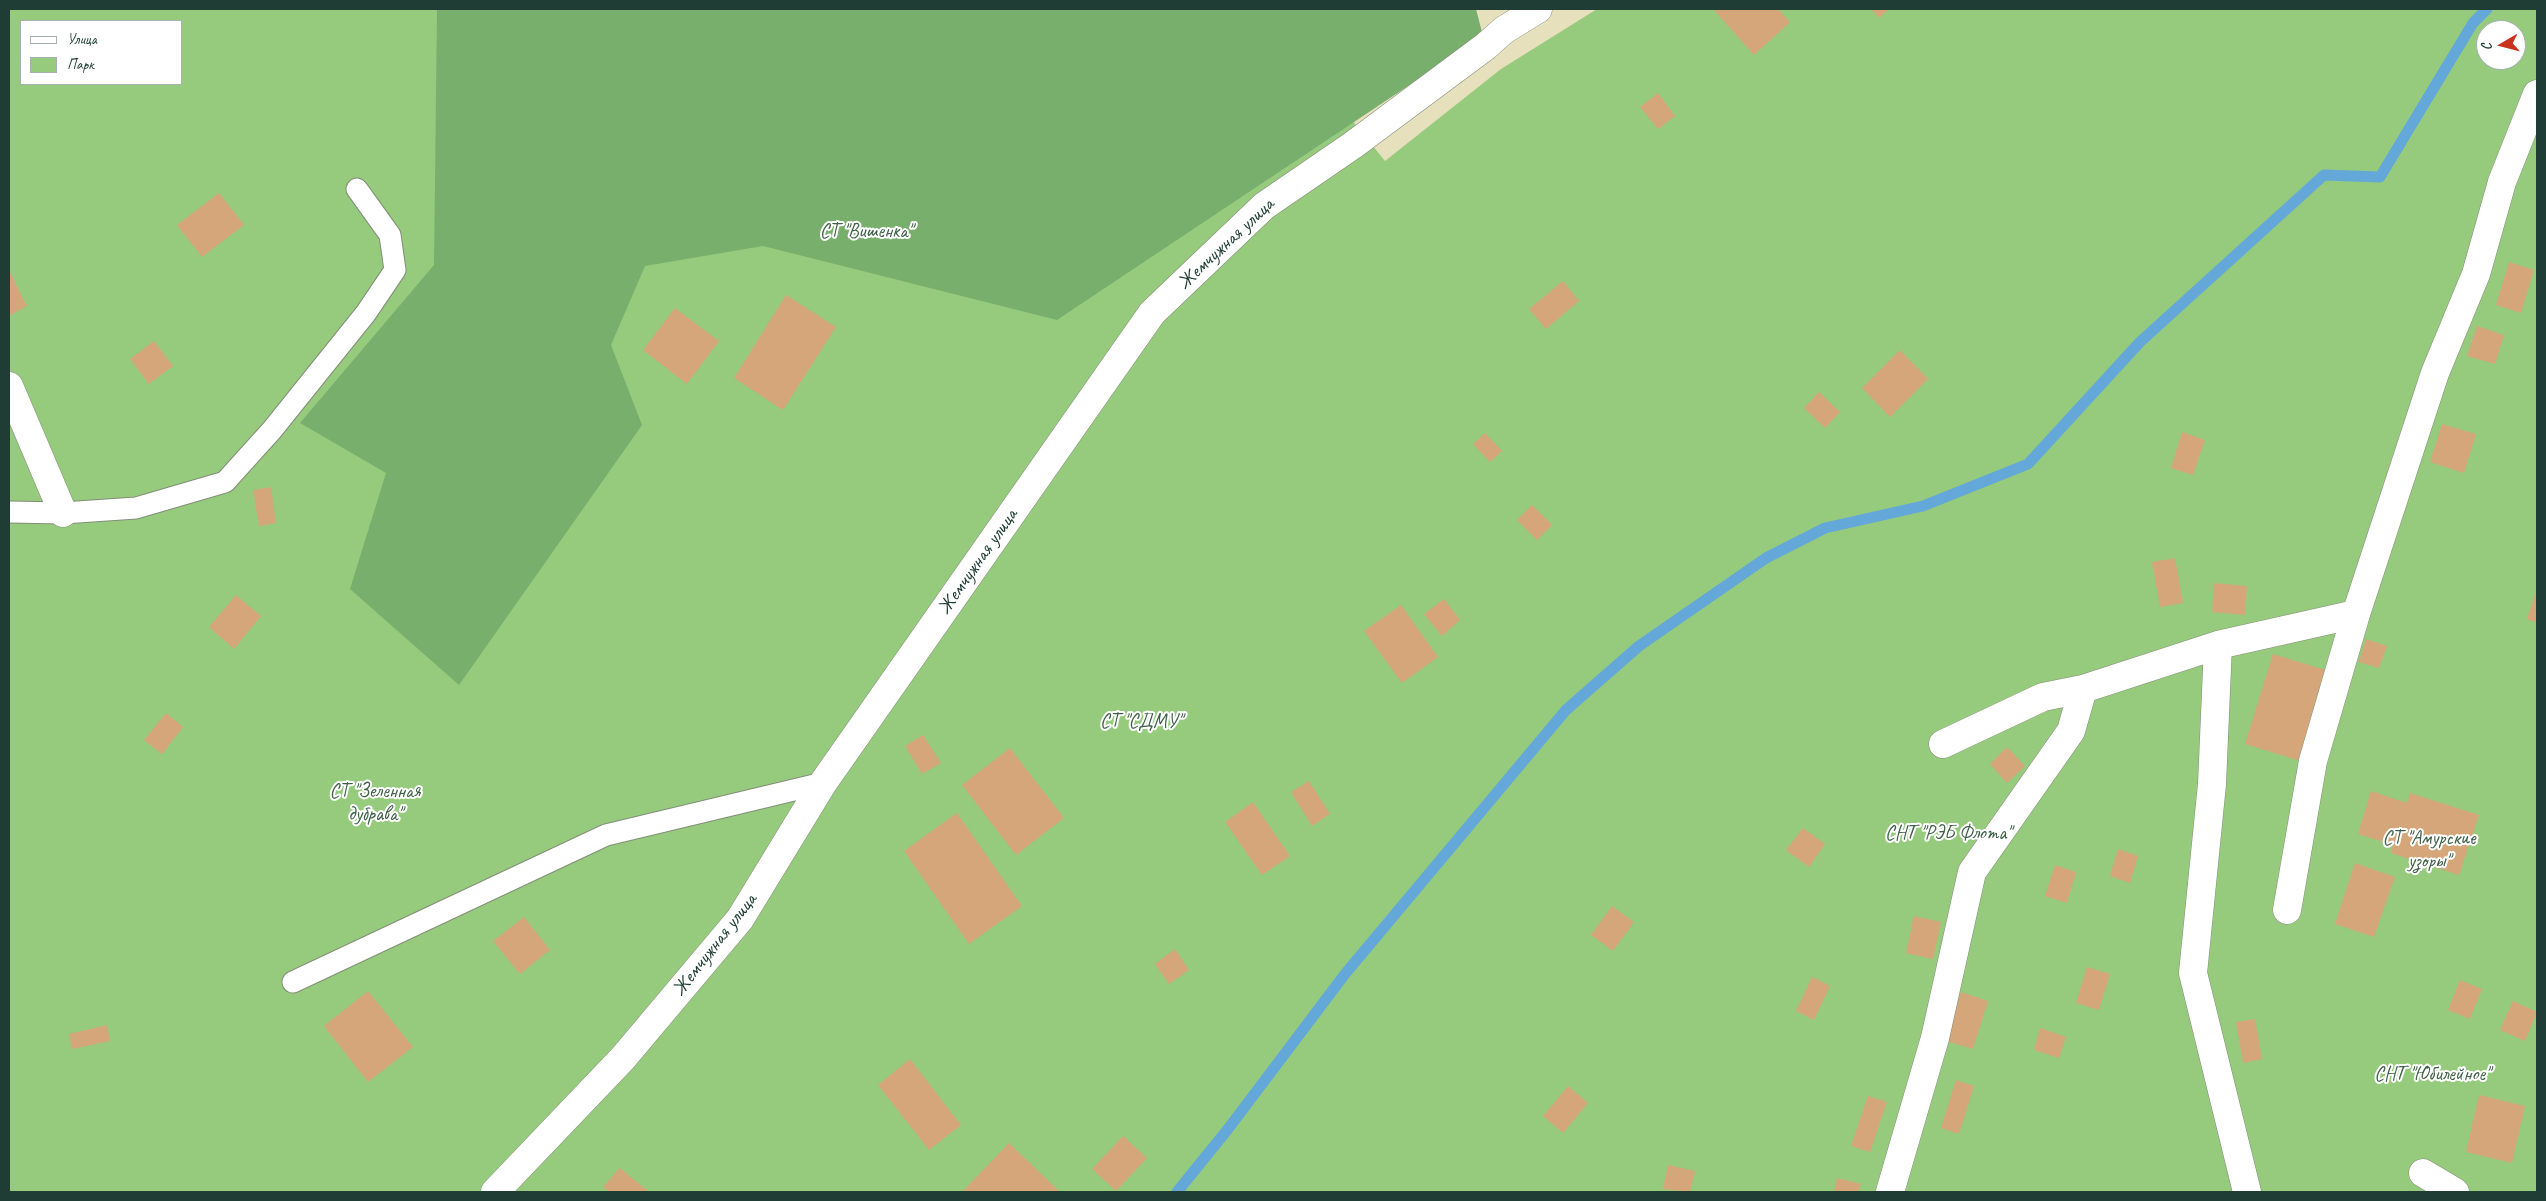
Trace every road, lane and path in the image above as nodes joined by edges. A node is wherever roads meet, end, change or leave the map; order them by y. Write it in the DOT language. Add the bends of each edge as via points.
graph roads {
  1 [pos="1538,9"];
  2 [pos="2537,94"];
  3 [pos="357,189"];
  4 [pos="9,386"];
  5 [pos="9,512"];
  6 [pos="63,514"];
  7 [pos="2356,614"];
  8 [pos="2218,645"];
  9 [pos="2083,689"];
  10 [pos="1943,744"];
  11 [pos="823,783"];
  12 [pos="2287,910"];
  13 [pos="293,982"];
  14 [pos="2422,1173"];
  15 [pos="495,1192"];
  16 [pos="1890,1192"];
  17 [pos="2247,1192"];
  18 [pos="2455,1192"];
  1 -- 11 [label="street, Жемчужная улица" via="1504,30 1353,145 1264,206 1152,313"];
  2 -- 7 [label="street" via="2502,182 2476,274 2435,373"];
  3 -- 6 [label="lane" via="390,235 395,270 366,313 272,430 225,482 136,508"];
  4 -- 6 [label="street"];
  5 -- 6 [label="lane"];
  7 -- 8 [label="street"];
  7 -- 12 [label="street" via="2313,761"];
  8 -- 9 [label="street"];
  8 -- 17 [label="street" via="2212,784 2193,973"];
  9 -- 10 [label="street" via="2043,697"];
  9 -- 16 [label="street" via="2071,731 1972,872 1935,1038"];
  11 -- 13 [label="lane" via="606,835"];
  11 -- 15 [label="street, Жемчужная улица" via="740,919 623,1058"];
  14 -- 18 [label="street"];
}
